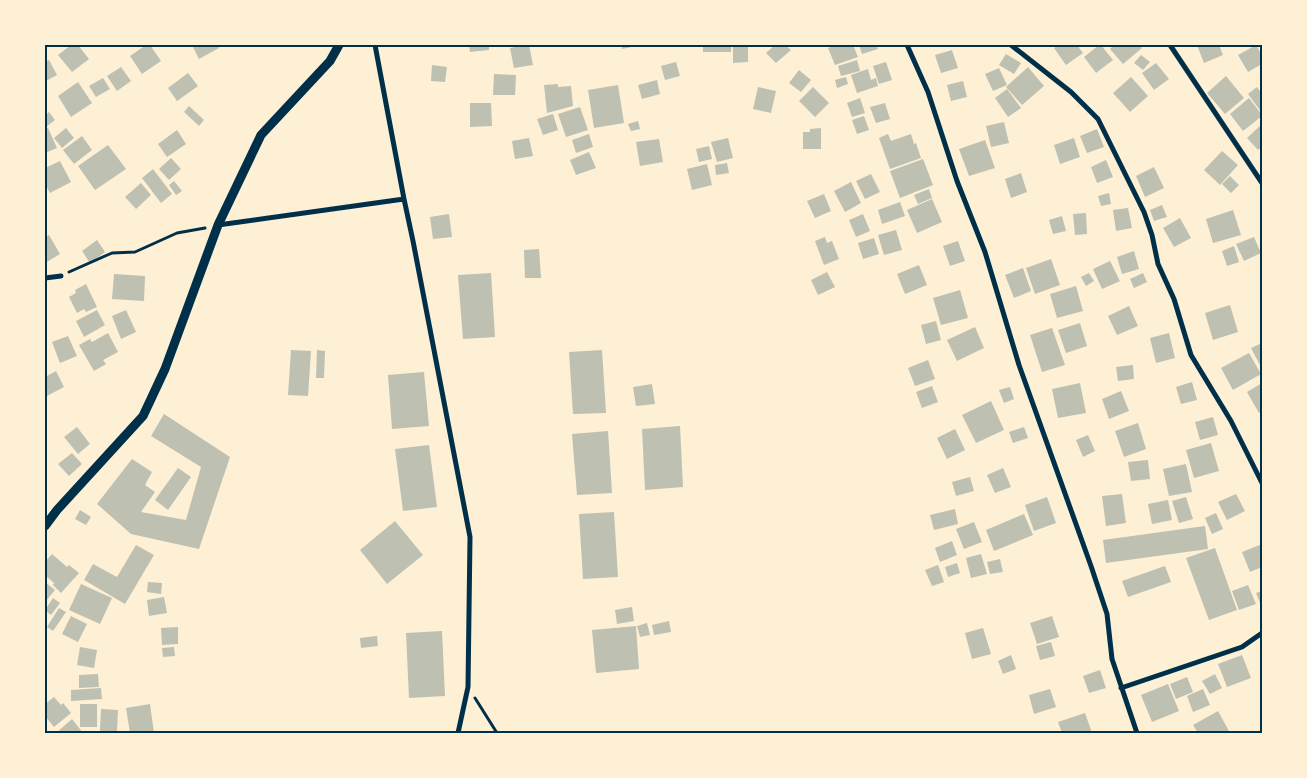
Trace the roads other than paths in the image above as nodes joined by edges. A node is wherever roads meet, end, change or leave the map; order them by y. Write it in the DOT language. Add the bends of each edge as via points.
graph roads {
  1 [pos="339,45"];
  2 [pos="375,45"];
  3 [pos="907,45"];
  4 [pos="1011,45"];
  5 [pos="1170,45"];
  6 [pos="1262,183"];
  7 [pos="404,199"];
  8 [pos="218,225"];
  9 [pos="61,276"];
  10 [pos="45,278"];
  11 [pos="1262,483"];
  12 [pos="45,526"];
  13 [pos="1262,634"];
  14 [pos="1121,688"];
  15 [pos="458,733"];
  16 [pos="1137,733"];
  1 -- 8 [label="street" via="330,61 261,135"];
  2 -- 7 [label="street"];
  3 -- 14 [label="street" via="928,92 957,181 985,252 1019,365 1107,614 1112,659"];
  4 -- 11 [label="street" via="1071,92 1098,119 1144,212 1158,264 1174,299 1191,356 1231,421"];
  5 -- 6 [label="street"];
  7 -- 8 [label="street"];
  7 -- 15 [label="street" via="470,537 468,687"];
  8 -- 12 [label="street" via="165,369 143,416"];
  9 -- 10 [label="street"];
  13 -- 14 [label="street" via="1242,647"];
  14 -- 16 [label="street"];
}
